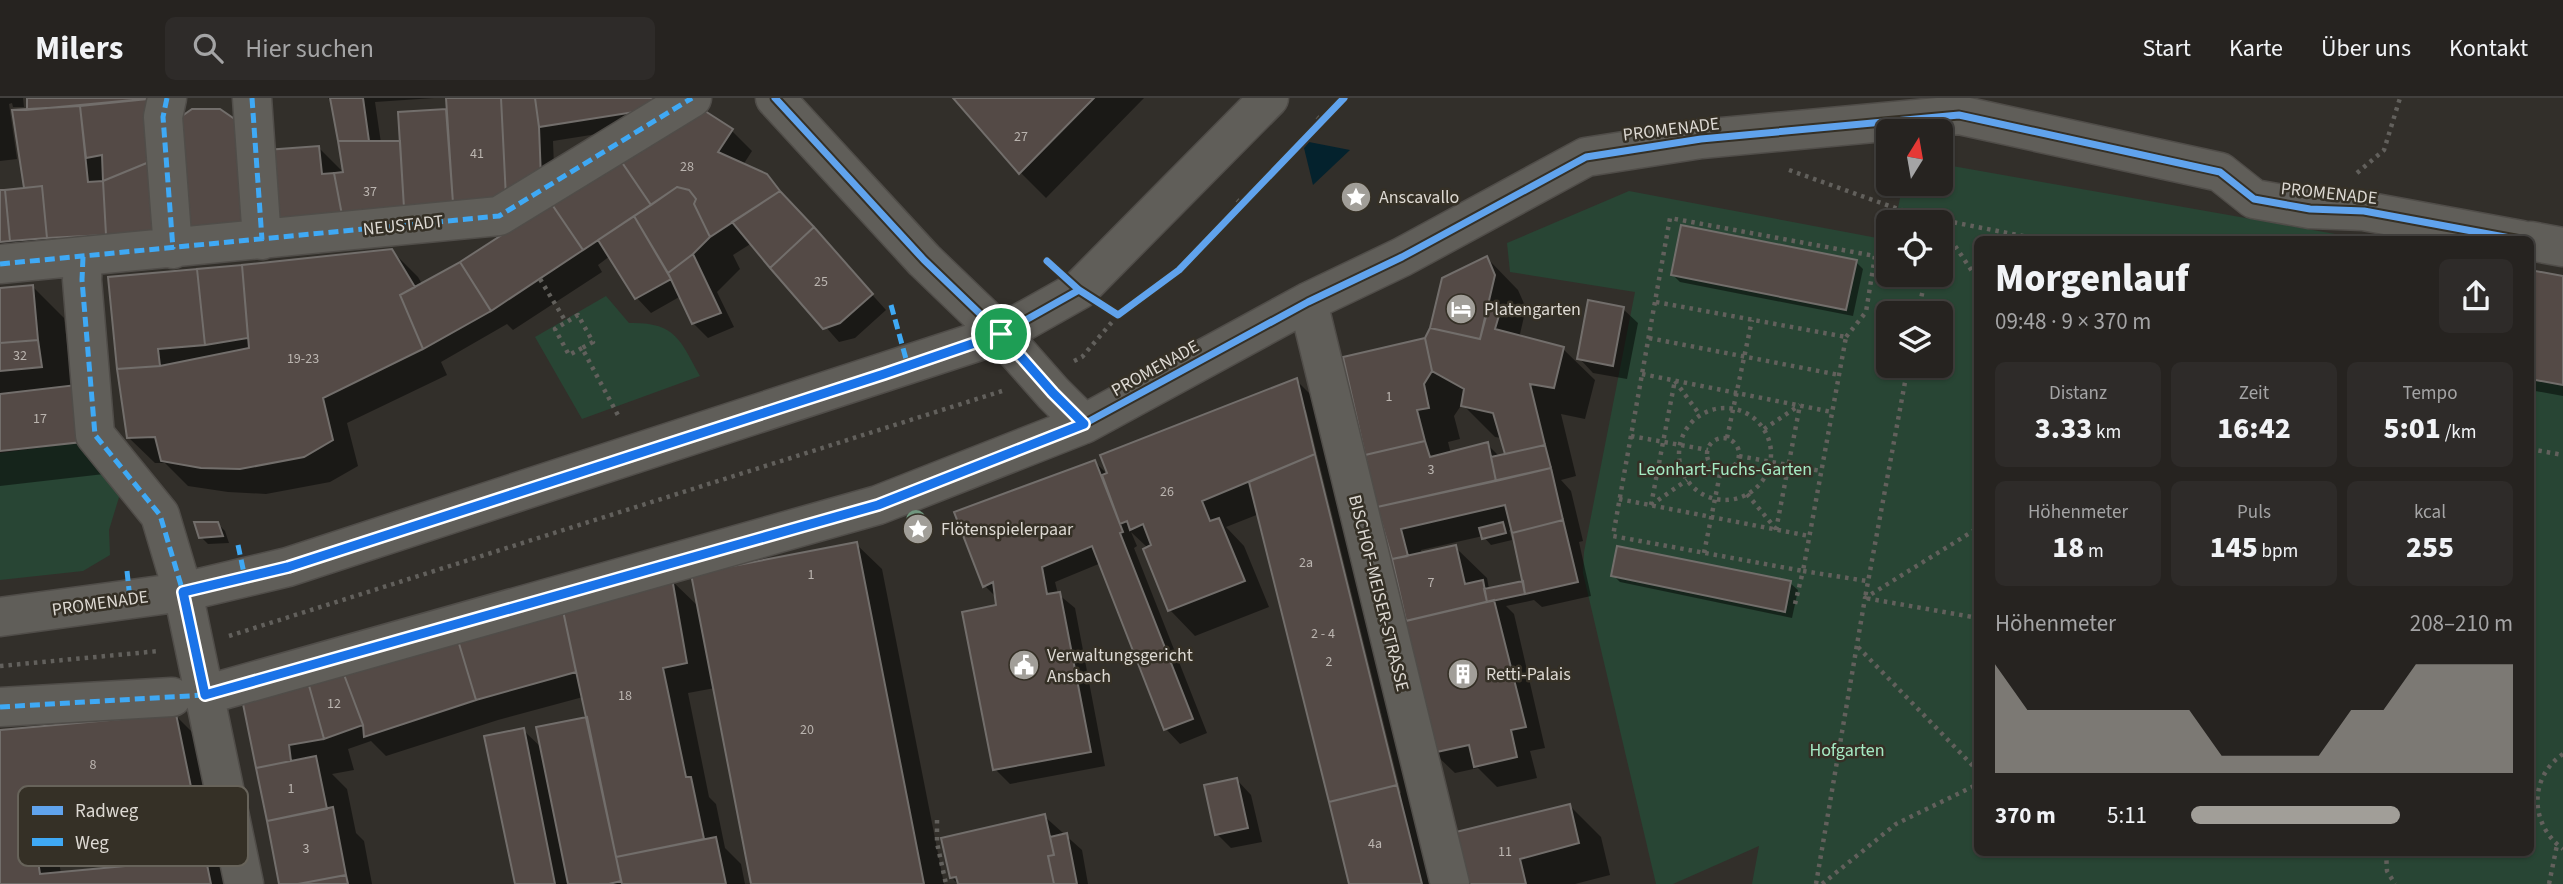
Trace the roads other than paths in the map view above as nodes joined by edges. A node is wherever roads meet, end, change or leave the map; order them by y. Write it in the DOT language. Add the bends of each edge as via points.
graph roads {
  1 [pos="167,98"];
  2 [pos="252,98"];
  3 [pos="692,98"];
  4 [pos="775,98"];
  5 [pos="1261,101"];
  6 [pos="2499,236"];
  7 [pos="262,240"];
  8 [pos="2534,243"];
  9 [pos="2563,247"];
  10 [pos="173,249"];
  11 [pos="83,257"];
  12 [pos="0,264"];
  13 [pos="1308,302"];
  14 [pos="1001,334"];
  15 [pos="1084,424"];
  16 [pos="183,592"];
  17 [pos="0,617"];
  18 [pos="188,696"];
  19 [pos="0,707"];
  20 [pos="215,786"];
  21 [pos="239,866"];
  22 [pos="244,884"];
  23 [pos="1450,884"];
  1 -- 10 [label="street" via="163,117"];
  2 -- 7 [label="street"];
  3 -- 7 [label="street, NEUSTADT" via="499,216"];
  4 -- 14 [label="street" via="924,260"];
  5 -- 14 [label="street, PROMENADE" via="1079,290"];
  6 -- 13 [label="street, PROMENADE" via="2364,211 2310,209 2254,199 2220,172 1959,115 1701,139 1586,157 1402,257"];
  7 -- 10 [label="street, NEUSTADT"];
  8 -- 9 [label="street"];
  10 -- 11 [label="street, NEUSTADT"];
  11 -- 12 [label="street, NEUSTADT"];
  11 -- 16 [label="street" via="95,435 160,516"];
  13 -- 15 [label="street, PROMENADE"];
  13 -- 23 [label="street, BISCHOF-MEISER-STRASSE"];
  14 -- 15 [label="street"];
  14 -- 16 [label="street, PROMENADE" via="288,567"];
  15 -- 18 [label="street, PROMENADE" via="878,505"];
  16 -- 17 [label="street, PROMENADE"];
  16 -- 18 [label="street" via="194,648"];
  18 -- 19 [label="street, PROMENADE"];
  18 -- 20 [label="street"];
  21 -- 22 [label="street"];
}
